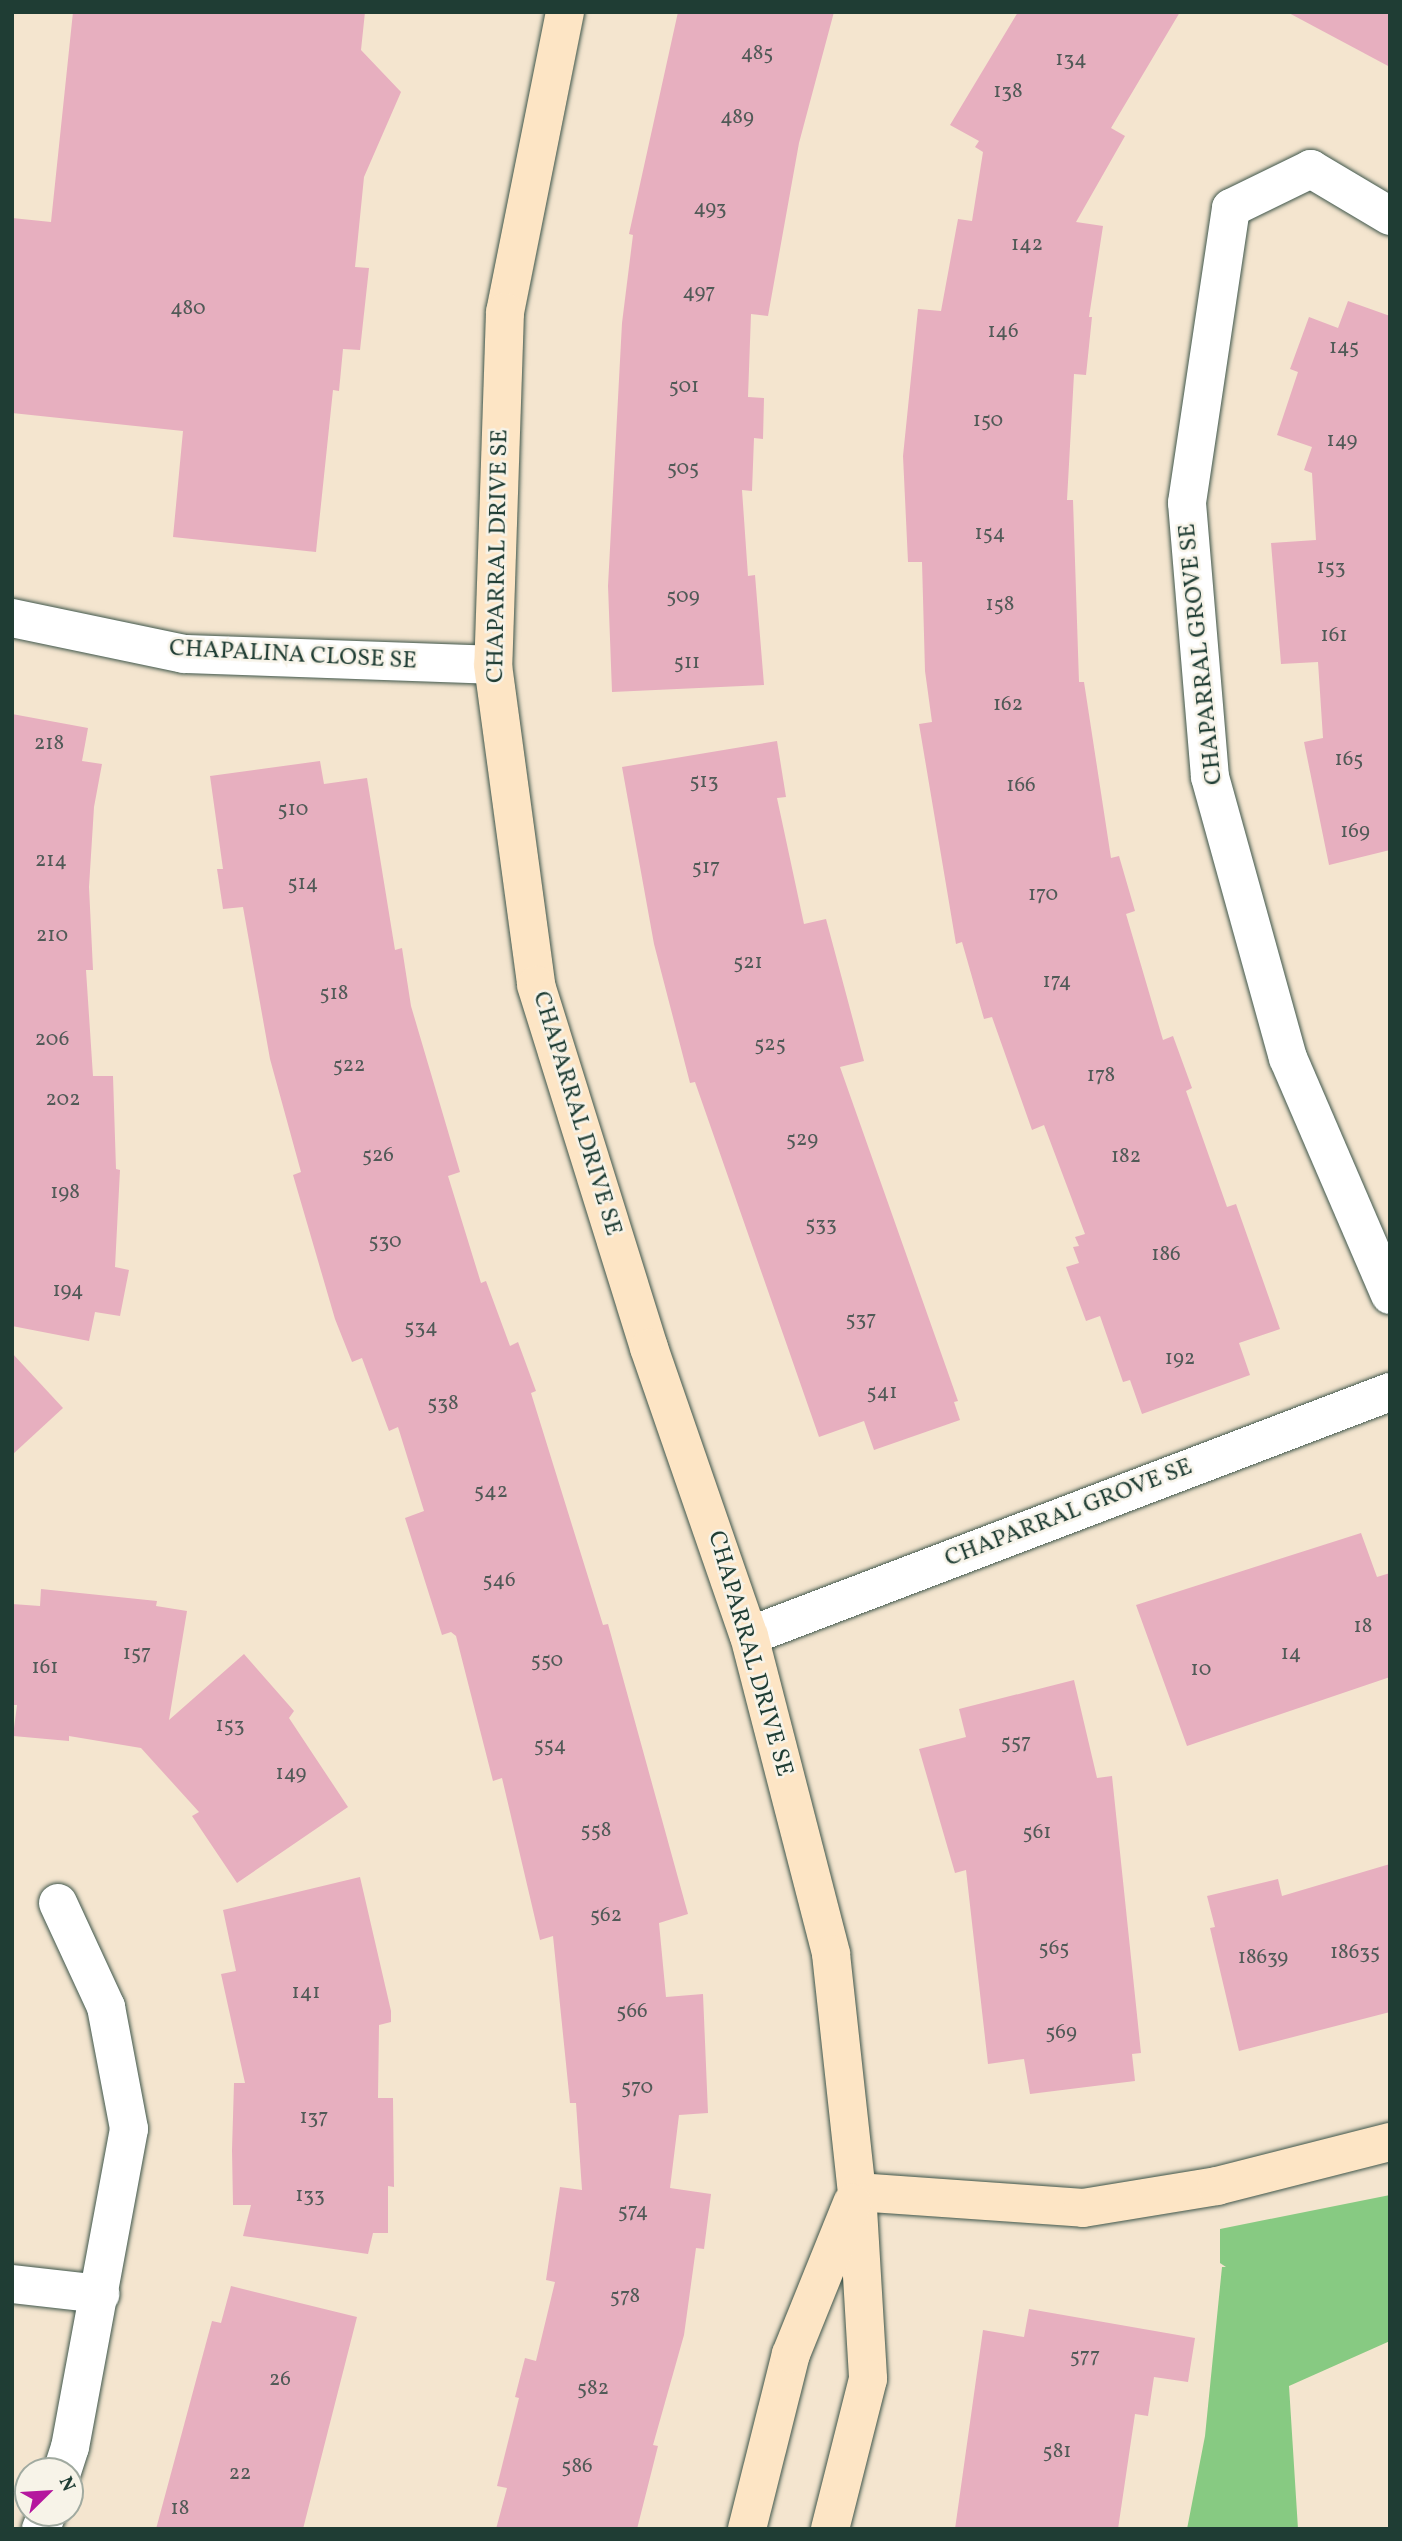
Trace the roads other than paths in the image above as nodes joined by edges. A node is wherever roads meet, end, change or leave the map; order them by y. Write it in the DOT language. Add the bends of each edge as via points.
graph roads {
  1 [pos="565,12"];
  2 [pos="1390,216"];
  3 [pos="12,618"];
  4 [pos="493,665"];
  5 [pos="1390,1295"];
  6 [pos="1390,1392"];
  7 [pos="749,1636"];
  8 [pos="58,1903"];
  9 [pos="1390,2142"];
  10 [pos="857,2192"];
  11 [pos="12,2284"];
  12 [pos="100,2294"];
  13 [pos="65,2457"];
  14 [pos="747,2529"];
  15 [pos="830,2529"];
  1 -- 4 [label="street, CHAPARRAL DRIVE SE" via="505,312"];
  2 -- 5 [label="street, CHAPARRAL GROVE SE" via="1311,169 1231,208 1187,503 1210,777 1288,1058"];
  3 -- 4 [label="street, CHAPALINA CLOSE SE" via="184,654"];
  4 -- 7 [label="street, CHAPARRAL DRIVE SE" via="536,985 649,1348"];
  6 -- 7 [label="street, CHAPARRAL GROVE SE"];
  7 -- 10 [label="street, CHAPARRAL DRIVE SE" via="831,1954"];
  8 -- 12 [label="street" via="106,2007 129,2129"];
  9 -- 10 [label="street" via="1217,2186 1083,2208"];
  10 -- 14 [label="street, CHAPARRAL DRIVE SE" via="791,2354"];
  10 -- 15 [label="street, CHAPARRAL DRIVE SE" via="868,2379"];
  11 -- 12 [label="street"];
  12 -- 13 [label="street"];
}
